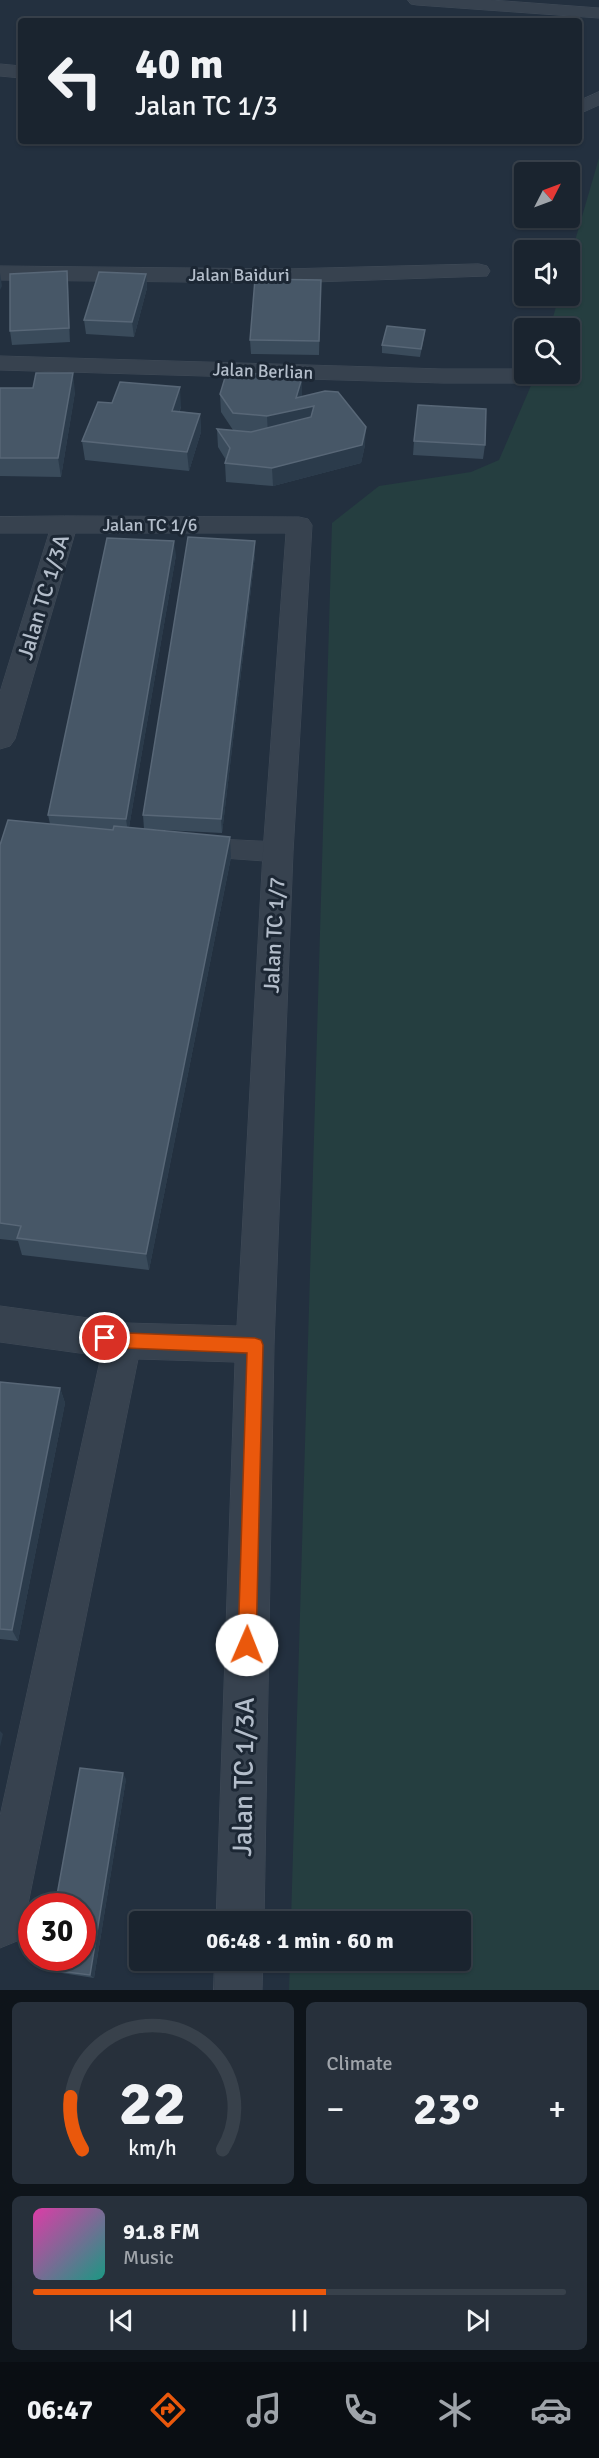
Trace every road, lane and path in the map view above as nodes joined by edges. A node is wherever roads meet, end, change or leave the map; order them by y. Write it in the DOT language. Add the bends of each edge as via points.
graph roads {
  1 [pos="417,0"];
  2 [pos="599,13"];
  3 [pos="0,70"];
  4 [pos="18,72"];
  5 [pos="599,98"];
  6 [pos="582,106"];
  7 [pos="479,271"];
  8 [pos="0,273"];
  9 [pos="0,363"];
  10 [pos="514,376"];
  11 [pos="65,524"];
  12 [pos="0,525"];
  13 [pos="299,525"];
  14 [pos="0,739"];
  15 [pos="174,845"];
  16 [pos="278,852"];
  17 [pos="0,1324"];
  18 [pos="126,1341"];
  19 [pos="255,1345"];
  20 [pos="240,1911"];
  21 [pos="0,1924"];
  22 [pos="239,1971"];
  23 [pos="238,1990"];
  1 -- 2 [label="street"];
  3 -- 4 [label="street"];
  5 -- 6 [label="street"];
  7 -- 8 [label="street, Jalan Baiduri" via="285,276"];
  9 -- 10 [label="street, Jalan Berlian"];
  11 -- 12 [label="street, Jalan TC 1/6"];
  11 -- 13 [label="street, Jalan TC 1/6"];
  11 -- 14 [label="street, Jalan TC 1/3A"];
  13 -- 16 [label="street, Jalan TC 1/7"];
  15 -- 16 [label="lane"];
  16 -- 19 [label="street, Jalan TC 1/7"];
  17 -- 18 [label="street"];
  18 -- 19 [label="street"];
  18 -- 21 [label="street"];
  19 -- 20 [label="street, Jalan TC 1/3A"];
  22 -- 23 [label="street"];
}
